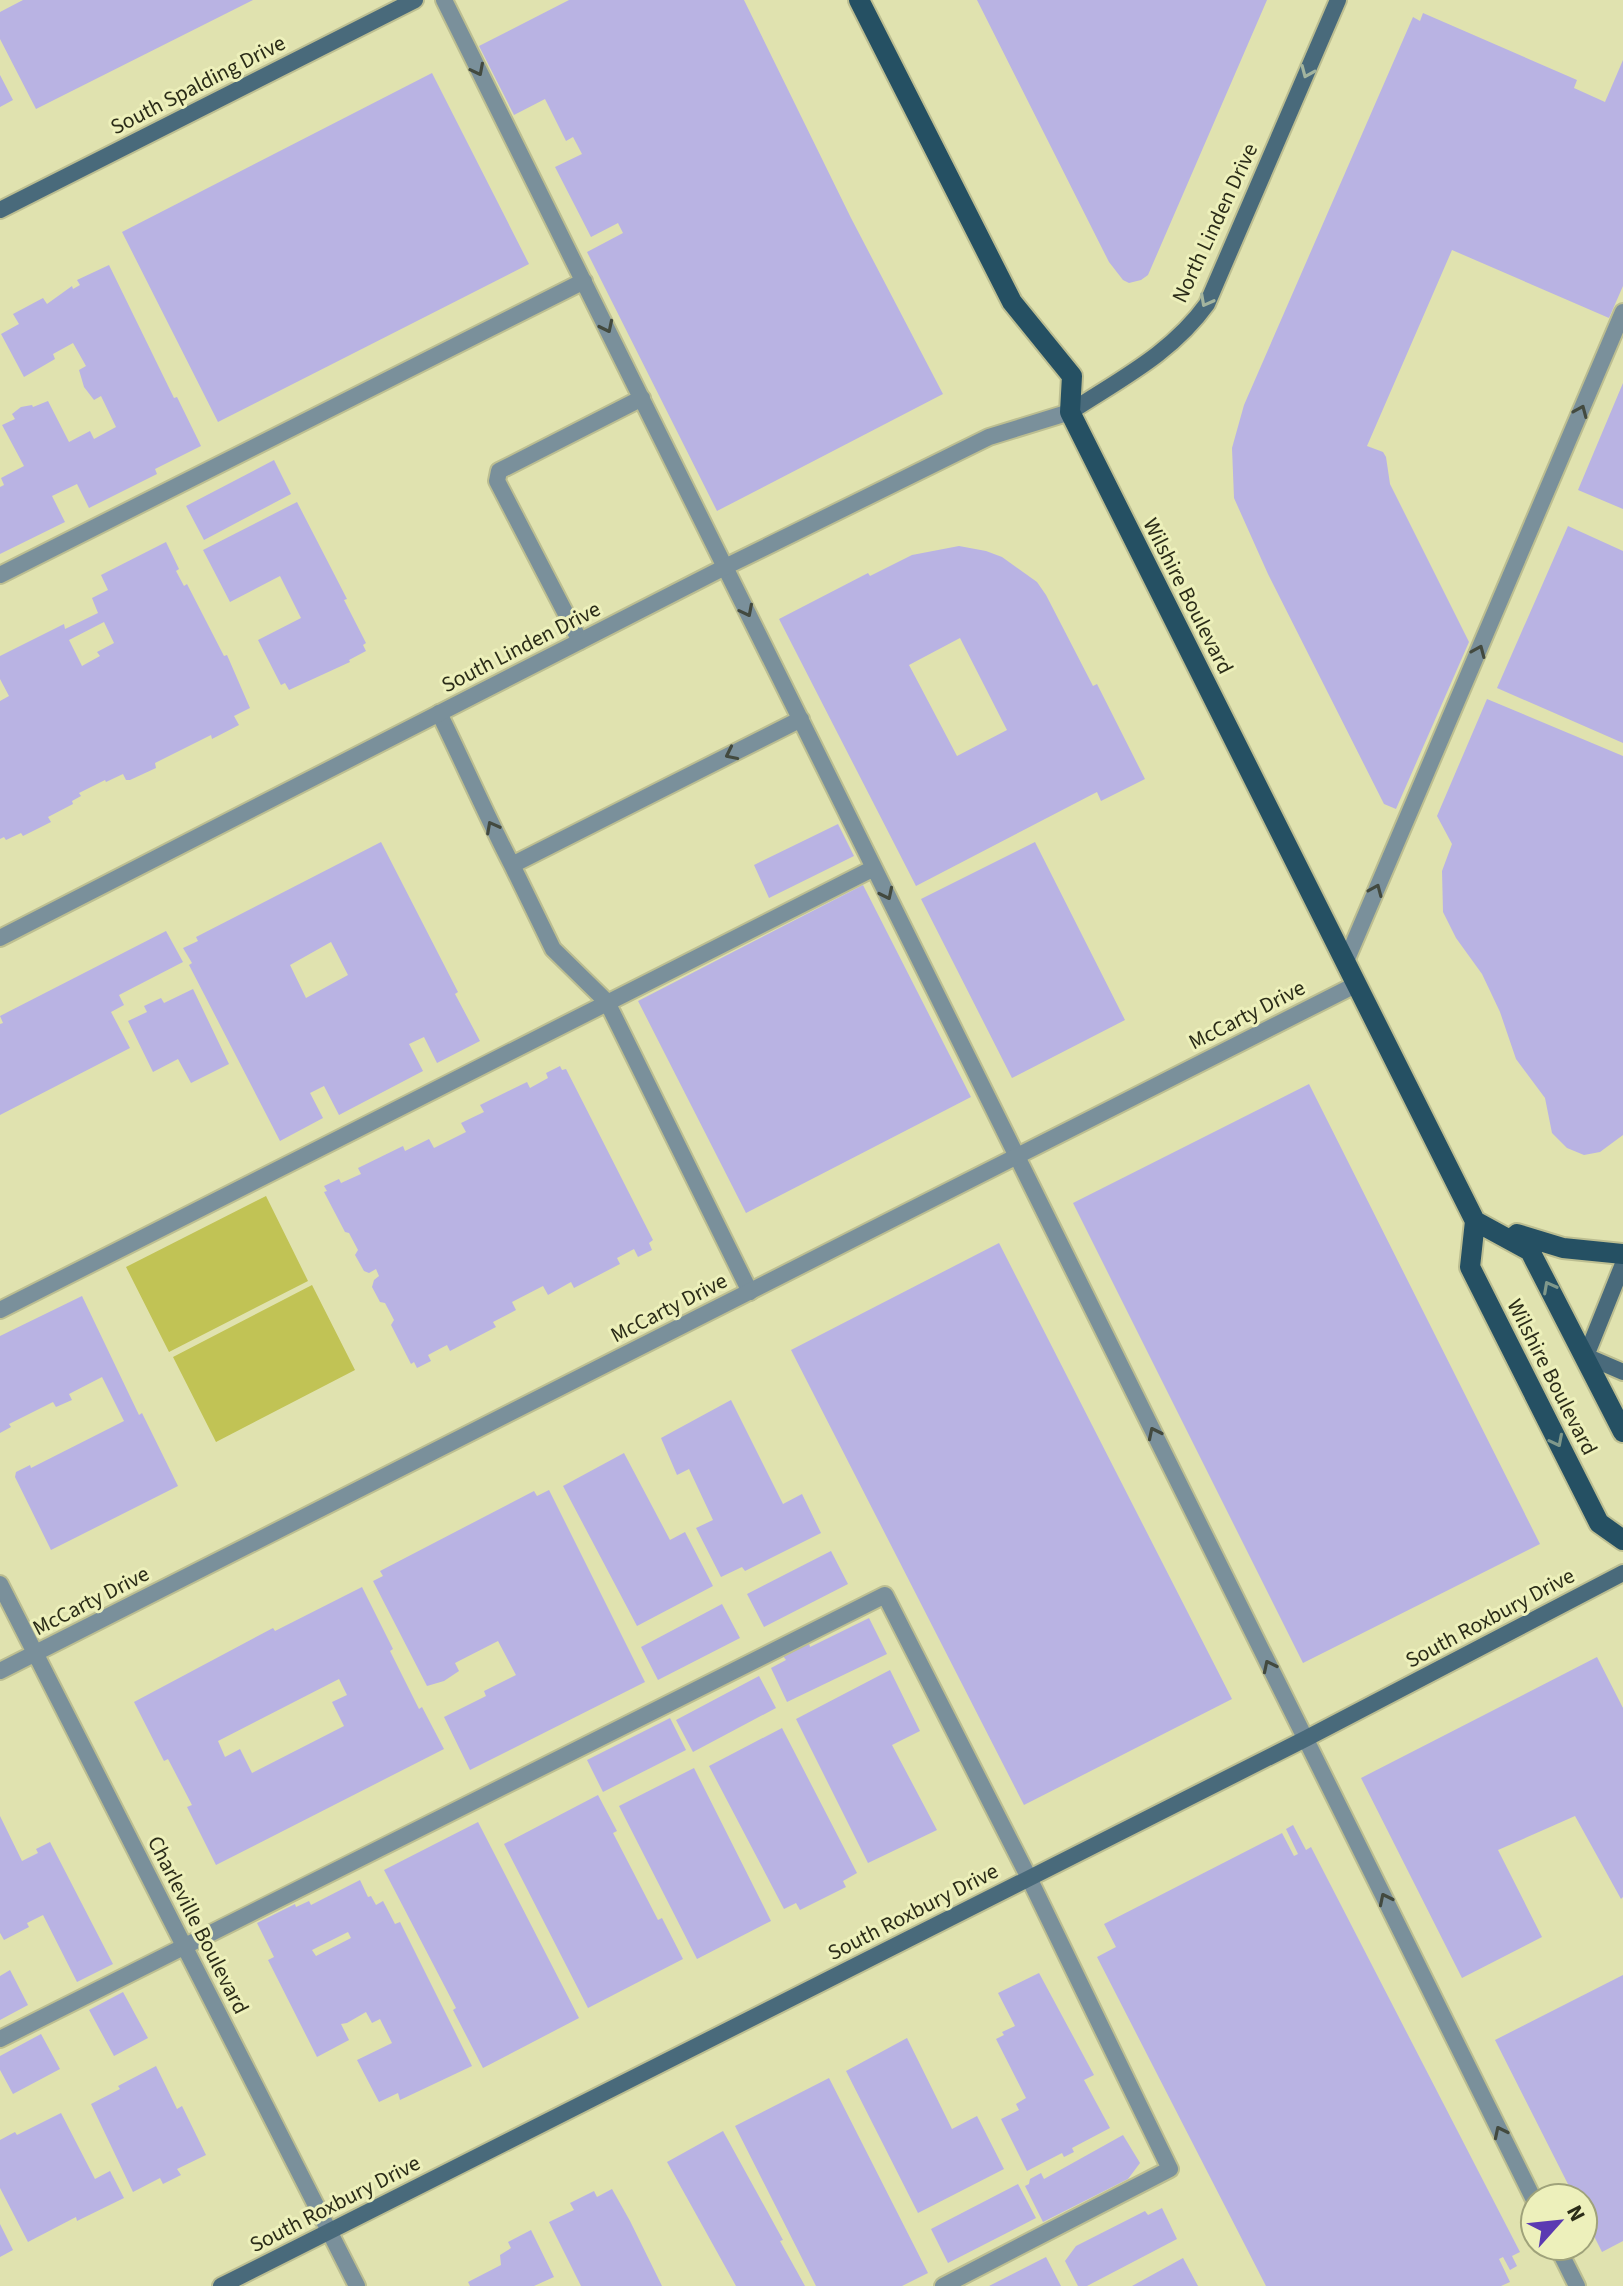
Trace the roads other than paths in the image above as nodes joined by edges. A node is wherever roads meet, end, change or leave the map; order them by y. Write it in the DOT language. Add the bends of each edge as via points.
graph roads {
  1 [pos="415,0"];
  2 [pos="444,0"];
  3 [pos="859,0"];
  4 [pos="1338,0"];
  5 [pos="0,210"];
  6 [pos="584,281"];
  7 [pos="1623,312"];
  8 [pos="642,398"];
  9 [pos="1070,412"];
  10 [pos="725,567"];
  11 [pos="0,575"];
  12 [pos="580,641"];
  13 [pos="439,713"];
  14 [pos="801,719"];
  15 [pos="512,865"];
  16 [pos="874,868"];
  17 [pos="0,938"];
  18 [pos="1346,961"];
  19 [pos="1357,984"];
  20 [pos="607,1002"];
  21 [pos="1017,1156"];
  22 [pos="1475,1221"];
  23 [pos="1623,1254"];
  24 [pos="1623,1264"];
  25 [pos="750,1292"];
  26 [pos="0,1310"];
  27 [pos="1586,1356"];
  28 [pos="1623,1372"];
  29 [pos="1623,1432"];
  30 [pos="1623,1540"];
  31 [pos="1623,1573"];
  32 [pos="0,1584"];
  33 [pos="36,1654"];
  34 [pos="0,1671"];
  35 [pos="1307,1738"];
  36 [pos="1029,1878"];
  37 [pos="184,1946"];
  38 [pos="0,2039"];
  39 [pos="1525,2182"];
  40 [pos="329,2232"];
  41 [pos="1565,2262"];
  42 [pos="221,2286"];
  43 [pos="357,2286"];
  44 [pos="943,2286"];
  45 [pos="1577,2286"];
  1 -- 5 [label="street, South Spalding Drive"];
  2 -- 6 [label="street, one-way"];
  3 -- 9 [label="main road, Wilshire Boulevard" via="1012,302 1072,376"];
  4 -- 9 [label="street, North Linden Drive, one-way" via="1207,304 1171,346"];
  6 -- 8 [label="street, one-way"];
  6 -- 11 [label="street"];
  18 -- 7 [label="street, one-way"];
  8 -- 10 [label="street"];
  8 -- 12 [label="street" via="499,471 497,481"];
  9 -- 10 [label="street, South Linden Drive" via="989,437"];
  9 -- 18 [label="main road, Wilshire Boulevard"];
  10 -- 12 [label="street, South Linden Drive"];
  10 -- 14 [label="street, one-way"];
  12 -- 13 [label="street, South Linden Drive"];
  15 -- 13 [label="street, one-way"];
  13 -- 17 [label="street, South Linden Drive"];
  14 -- 15 [label="street, one-way"];
  14 -- 16 [label="street"];
  15 -- 20 [label="street" via="553,949"];
  16 -- 20 [label="street"];
  16 -- 21 [label="street, one-way"];
  18 -- 19 [label="main road, Wilshire Boulevard"];
  19 -- 21 [label="street, McCarty Drive"];
  19 -- 22 [label="main road, Wilshire Boulevard"];
  20 -- 25 [label="street"];
  20 -- 26 [label="street"];
  21 -- 25 [label="street, McCarty Drive"];
  35 -- 21 [label="street, one-way"];
  22 -- 23 [label="main road" via="1563,1248"];
  27 -- 22 [label="main road, Wilshire Boulevard, one-way" via="1530,1251"];
  22 -- 30 [label="main road, Wilshire Boulevard, one-way" via="1470,1267 1599,1523"];
  24 -- 27 [label="street"];
  25 -- 33 [label="street, McCarty Drive"];
  27 -- 28 [label="street"];
  27 -- 29 [label="main road, Wilshire Boulevard"];
  31 -- 35 [label="street, South Roxbury Drive"];
  32 -- 33 [label="street, Charleville Boulevard"];
  33 -- 34 [label="street, McCarty Drive"];
  33 -- 37 [label="street, Charleville Boulevard"];
  35 -- 36 [label="street, South Roxbury Drive"];
  39 -- 35 [label="street, one-way"];
  36 -- 37 [label="street" via="885,1595"];
  36 -- 40 [label="street, South Roxbury Drive"];
  36 -- 44 [label="street" via="1170,2169"];
  37 -- 38 [label="street"];
  37 -- 40 [label="street, Charleville Boulevard"];
  40 -- 42 [label="street, South Roxbury Drive"];
  40 -- 43 [label="street, Charleville Boulevard"];
  41 -- 45 [label="street"];
}
